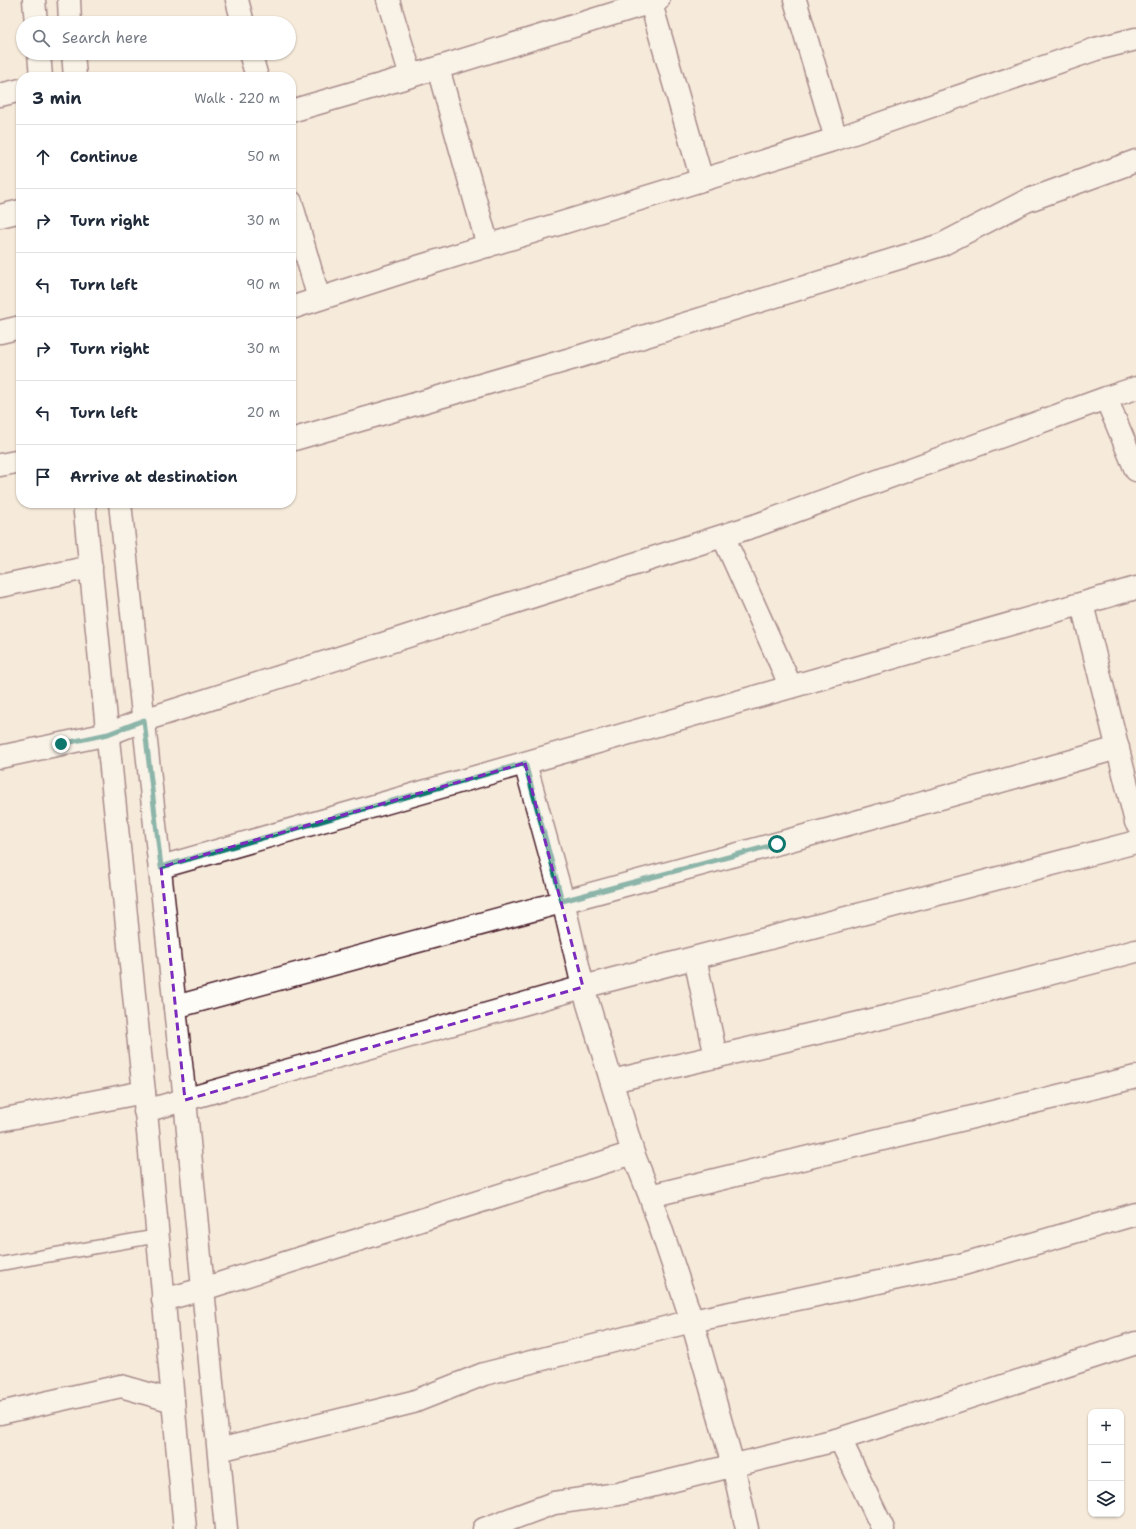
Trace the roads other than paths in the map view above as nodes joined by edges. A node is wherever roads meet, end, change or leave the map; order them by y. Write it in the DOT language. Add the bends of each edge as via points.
graph roads {
  1 [pos="34,0"];
  2 [pos="69,0"];
  3 [pos="237,0"];
  4 [pos="388,0"];
  5 [pos="795,0"];
  6 [pos="653,1"];
  7 [pos="35,16"];
  8 [pos="70,16"];
  9 [pos="241,16"];
  10 [pos="1136,39"];
  11 [pos="40,60"];
  12 [pos="74,60"];
  13 [pos="252,60"];
  14 [pos="438,68"];
  15 [pos="41,72"];
  16 [pos="75,72"];
  17 [pos="255,72"];
  18 [pos="411,76"];
  19 [pos="16,91"];
  20 [pos="0,95"];
  21 [pos="296,110"];
  22 [pos="836,139"];
  23 [pos="1136,161"];
  24 [pos="702,180"];
  25 [pos="16,212"];
  26 [pos="0,216"];
  27 [pos="296,219"];
  28 [pos="488,246"];
  29 [pos="319,299"];
  30 [pos="296,306"];
  31 [pos="16,328"];
  32 [pos="0,332"];
  33 [pos="1136,388"];
  34 [pos="1106,398"];
  35 [pos="296,439"];
  36 [pos="16,462"];
  37 [pos="0,465"];
  38 [pos="1136,470"];
  39 [pos="85,508"];
  40 [pos="121,508"];
  41 [pos="723,536"];
  42 [pos="91,567"];
  43 [pos="0,586"];
  44 [pos="1136,588"];
  45 [pos="1082,604"];
  46 [pos="791,687"];
  47 [pos="144,720"];
  48 [pos="108,734"];
  49 [pos="1118,748"];
  50 [pos="0,757"];
  51 [pos="525,763"];
  52 [pos="1136,822"];
  53 [pos="1136,842"];
  54 [pos="161,867"];
  55 [pos="562,901"];
  56 [pos="1136,951"];
  57 [pos="695,958"];
  58 [pos="583,987"];
  59 [pos="175,1007"];
  60 [pos="716,1057"];
  61 [pos="1136,1077"];
  62 [pos="612,1081"];
  63 [pos="185,1100"];
  64 [pos="145,1101"];
  65 [pos="0,1120"];
  66 [pos="633,1153"];
  67 [pos="650,1196"];
  68 [pos="1136,1214"];
  69 [pos="158,1236"];
  70 [pos="0,1264"];
  71 [pos="203,1289"];
  72 [pos="163,1300"];
  73 [pos="692,1322"];
  74 [pos="1136,1343"];
  75 [pos="173,1401"];
  76 [pos="0,1413"];
  77 [pos="840,1439"];
  78 [pos="219,1450"];
  79 [pos="733,1465"];
  80 [pos="186,1529"];
  81 [pos="226,1529"];
  82 [pos="484,1529"];
  83 [pos="747,1529"];
  84 [pos="882,1529"];
  1 -- 7 [label="street"];
  2 -- 8 [label="street"];
  3 -- 9 [label="street"];
  4 -- 18 [label="street"];
  5 -- 22 [label="street"];
  6 -- 14 [label="street"];
  6 -- 24 [label="street"];
  10 -- 22 [label="street" via="1096,49"];
  11 -- 15 [label="street"];
  12 -- 16 [label="street"];
  13 -- 17 [label="street"];
  14 -- 18 [label="street"];
  14 -- 28 [label="street"];
  18 -- 21 [label="street"];
  19 -- 20 [label="street"];
  22 -- 24 [label="street"];
  23 -- 35 [label="street" via="1026,201 941,245 581,356"];
  24 -- 28 [label="street"];
  25 -- 26 [label="street"];
  27 -- 29 [label="street"];
  28 -- 29 [label="street"];
  29 -- 30 [label="street"];
  31 -- 32 [label="street"];
  33 -- 34 [label="street"];
  34 -- 38 [label="street"];
  34 -- 41 [label="street"];
  36 -- 37 [label="street"];
  39 -- 42 [label="street"];
  40 -- 47 [label="street"];
  41 -- 46 [label="street"];
  41 -- 47 [label="street"];
  42 -- 43 [label="street"];
  42 -- 48 [label="street"];
  44 -- 45 [label="street"];
  45 -- 46 [label="street"];
  45 -- 49 [label="street"];
  46 -- 51 [label="street"];
  47 -- 48 [label="street"];
  47 -- 54 [label="street"];
  48 -- 50 [label="street"];
  48 -- 64 [label="street"];
  49 -- 52 [label="street"];
  49 -- 55 [label="street"];
  51 -- 54 [label="street"];
  51 -- 55 [label="street"];
  53 -- 57 [label="street"];
  54 -- 59 [label="street"];
  55 -- 58 [label="street"];
  55 -- 59 [label="street"];
  56 -- 60 [label="street" via="889,1016"];
  57 -- 58 [label="street"];
  57 -- 60 [label="street"];
  58 -- 62 [label="street"];
  58 -- 63 [label="street"];
  59 -- 63 [label="street"];
  60 -- 62 [label="street"];
  61 -- 67 [label="street"];
  62 -- 66 [label="street"];
  63 -- 64 [label="street"];
  63 -- 71 [label="street"];
  64 -- 65 [label="street"];
  64 -- 69 [label="street"];
  66 -- 67 [label="street"];
  66 -- 71 [label="street"];
  67 -- 73 [label="street"];
  68 -- 73 [label="street" via="960,1265"];
  69 -- 70 [label="lane"];
  69 -- 72 [label="street"];
  71 -- 72 [label="street"];
  71 -- 78 [label="street"];
  72 -- 75 [label="street"];
  73 -- 78 [label="street" via="484,1374 413,1402"];
  73 -- 79 [label="street"];
  74 -- 77 [label="street"];
  75 -- 76 [label="street" via="121,1386"];
  75 -- 80 [label="street"];
  77 -- 79 [label="street"];
  77 -- 84 [label="street"];
  78 -- 81 [label="street"];
  79 -- 82 [label="street" via="618,1494 554,1503"];
  79 -- 83 [label="street"];
}
